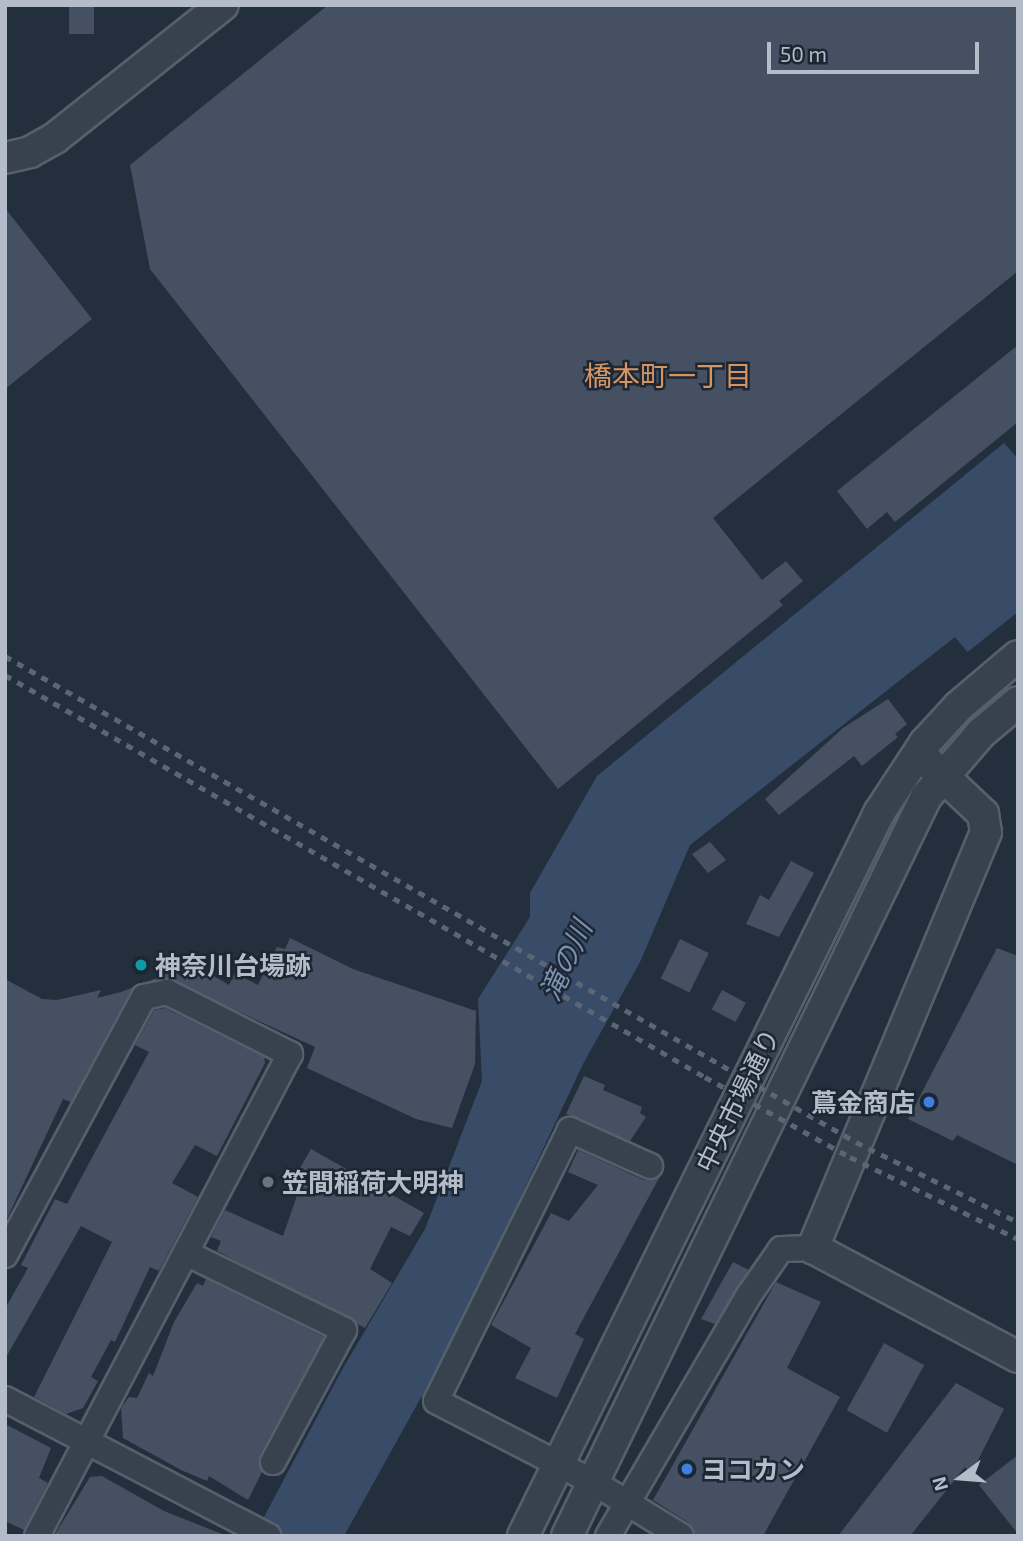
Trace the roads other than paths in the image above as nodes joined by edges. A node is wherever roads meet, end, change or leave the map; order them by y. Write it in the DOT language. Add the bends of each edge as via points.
graph roads {
  1 [pos="223,5"];
  2 [pos="5,158"];
  3 [pos="1018,656"];
  4 [pos="1011,707"];
  5 [pos="918,753"];
  6 [pos="942,774"];
  7 [pos="650,1166"];
  8 [pos="813,1248"];
  9 [pos="186,1253"];
  10 [pos="5,1255"];
  11 [pos="1018,1357"];
  12 [pos="5,1399"];
  13 [pos="87,1442"];
  14 [pos="273,1462"];
  15 [pos="558,1465"];
  16 [pos="593,1482"];
  17 [pos="630,1503"];
  18 [pos="37,1536"];
  19 [pos="268,1536"];
  20 [pos="523,1536"];
  21 [pos="567,1536"];
  22 [pos="608,1536"];
  23 [pos="681,1536"];
  1 -- 2 [label="street" via="55,138 30,152"];
  3 -- 5 [label="street, 中央市場通り" via="982,685"];
  4 -- 6 [label="street, 中央市場通り"];
  5 -- 6 [label="street"];
  5 -- 15 [label="street, 中央市場通り" via="879,813"];
  6 -- 8 [label="street" via="983,814 983,846 935,947"];
  6 -- 16 [label="street, 中央市場通り" via="902,843"];
  7 -- 15 [label="street" via="570,1130 436,1401"];
  8 -- 11 [label="street"];
  8 -- 17 [label="street" via="781,1250 749,1295"];
  9 -- 10 [label="street" via="290,1054 167,992 144,997"];
  9 -- 13 [label="street"];
  9 -- 14 [label="street" via="344,1330"];
  12 -- 13 [label="street"];
  13 -- 18 [label="street"];
  13 -- 19 [label="street"];
  15 -- 16 [label="street"];
  15 -- 20 [label="street, 中央市場通り"];
  16 -- 17 [label="street"];
  16 -- 21 [label="street, 中央市場通り"];
  17 -- 22 [label="street"];
  17 -- 23 [label="street"];
}
